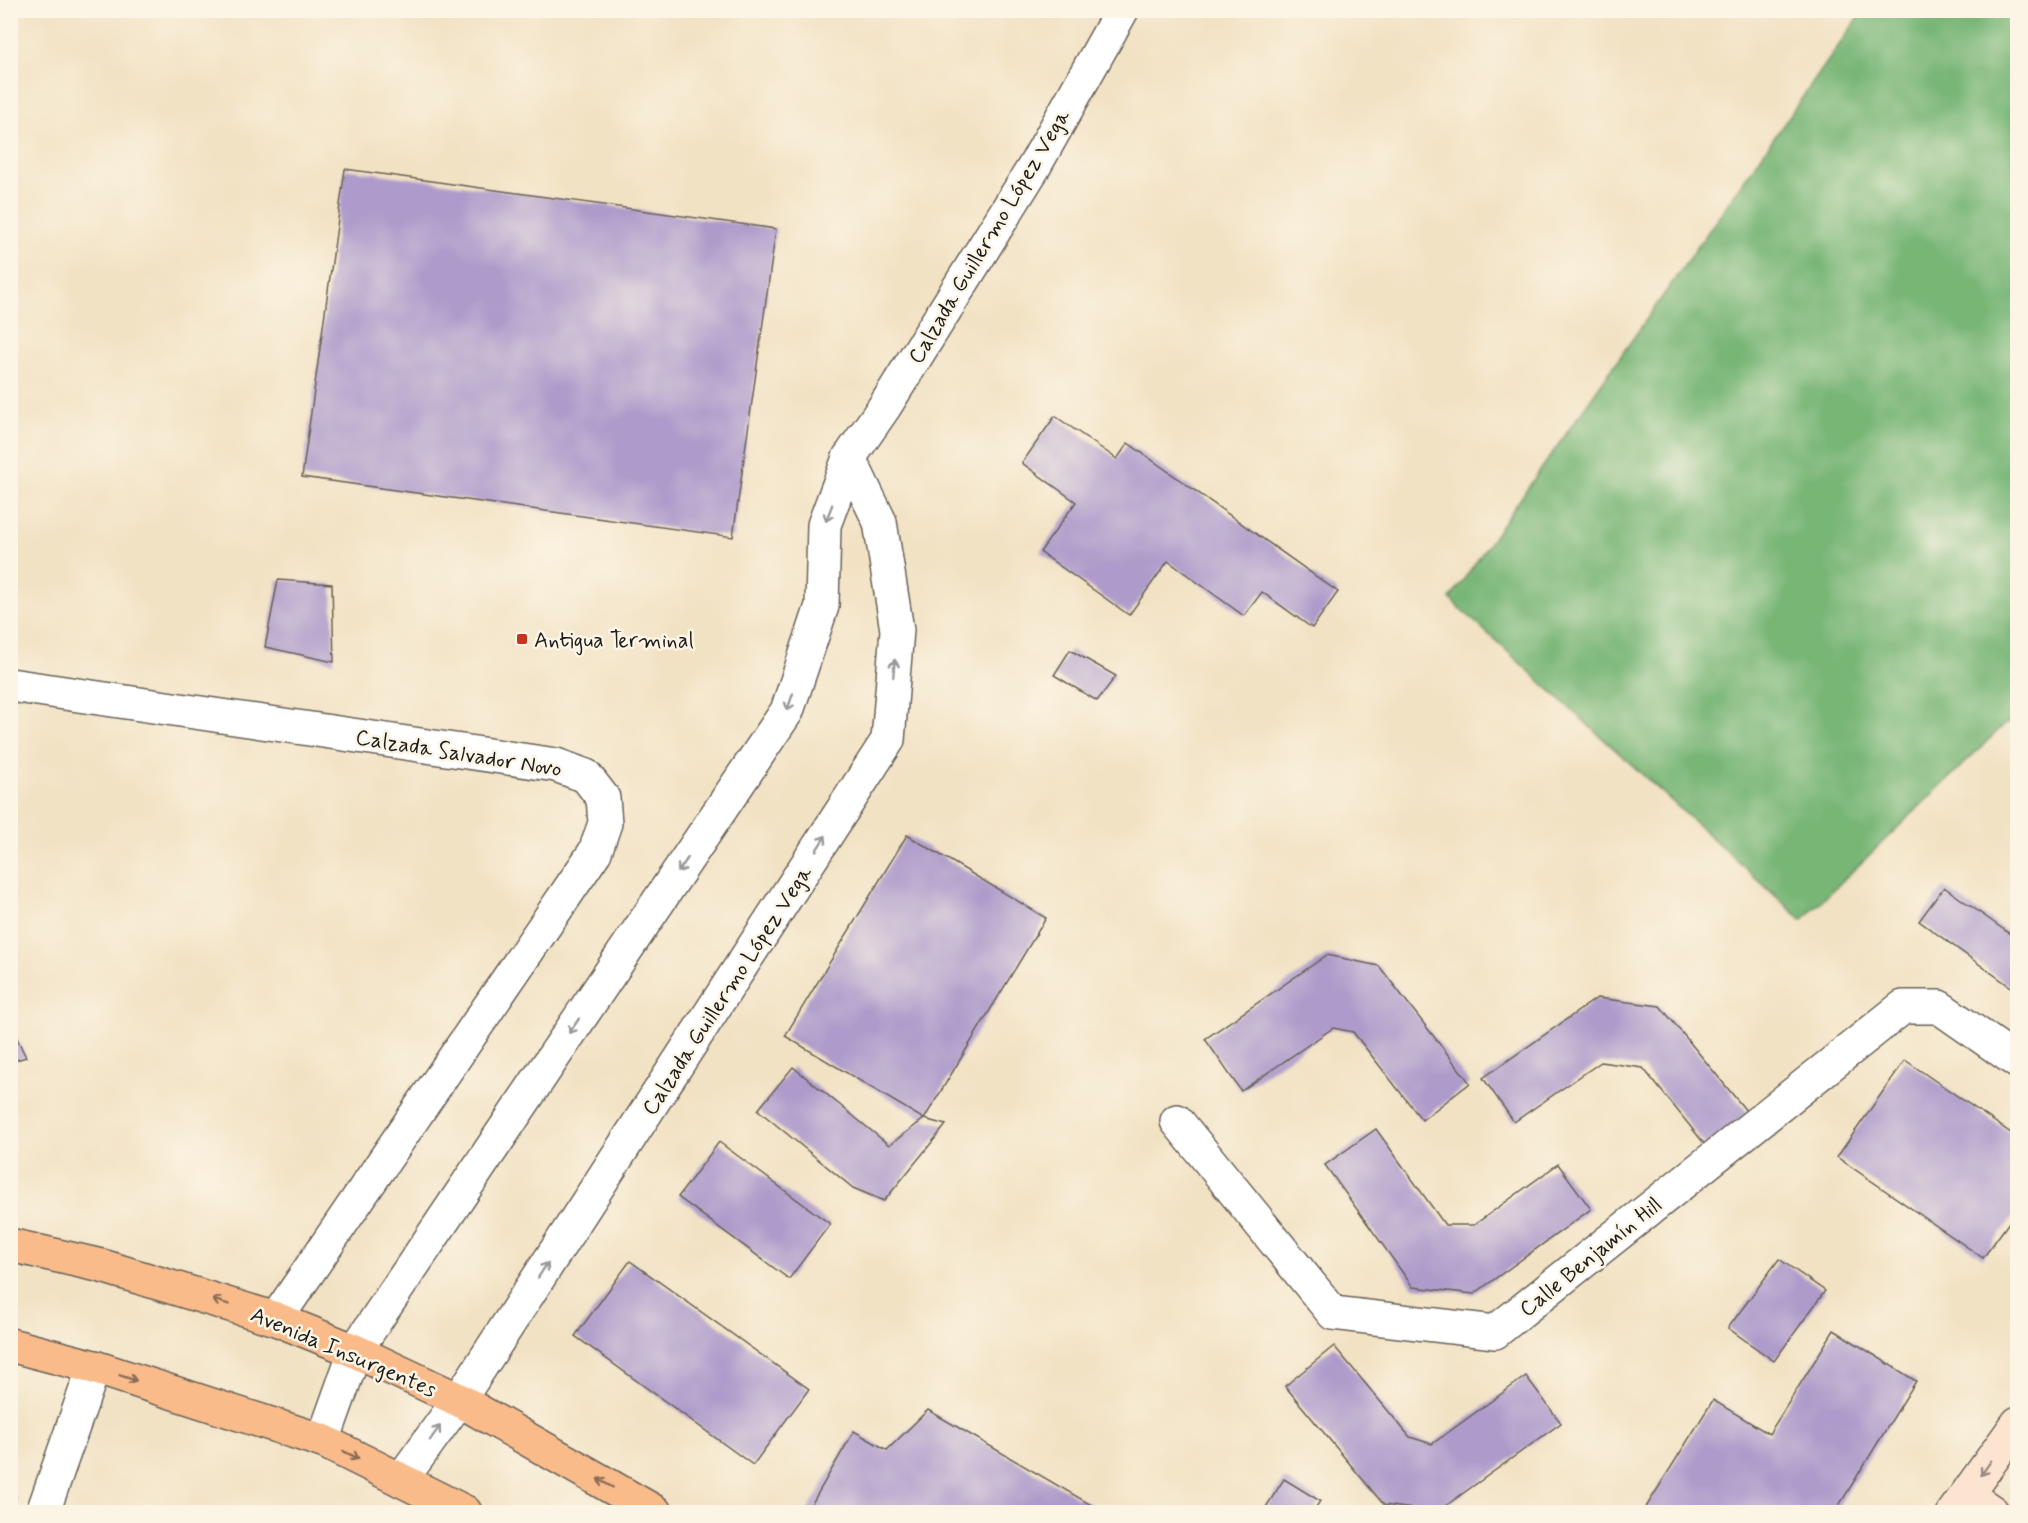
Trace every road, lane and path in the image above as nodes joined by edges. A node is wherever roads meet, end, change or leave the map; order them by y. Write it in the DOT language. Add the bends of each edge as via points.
graph roads {
  1 [pos="1122,10"];
  2 [pos="849,458"];
  3 [pos="10,685"];
  4 [pos="2018,1062"];
  5 [pos="1177,1120"];
  6 [pos="10,1245"];
  7 [pos="276,1319"];
  8 [pos="10,1346"];
  9 [pos="355,1351"];
  10 [pos="94,1367"];
  11 [pos="459,1400"];
  12 [pos="2018,1424"];
  13 [pos="323,1441"];
  14 [pos="401,1480"];
  15 [pos="1971,1507"];
  16 [pos="43,1512"];
  17 [pos="465,1512"];
  18 [pos="655,1512"];
  1 -- 2 [label="street, Calzada Guillermo López Vega" via="1034,167"];
  2 -- 9 [label="street, Calzada Guillermo López Vega, one-way" via="824,525 822,606 787,711"];
  11 -- 2 [label="street, Calzada Guillermo López Vega, one-way" via="888,740 897,630 880,522"];
  3 -- 7 [label="street, Calzada Salvador Novo" via="556,765 586,776 603,798 605,823 596,852"];
  4 -- 5 [label="street, Calle Benjamín Hill" via="1939,1007 1903,1007 1495,1332 1333,1313"];
  7 -- 6 [label="main road, Avenida Insurgentes, one-way" via="102,1266"];
  7 -- 9 [label="main road, Avenida Insurgentes"];
  8 -- 10 [label="main road"];
  9 -- 11 [label="main road, Avenida Insurgentes"];
  9 -- 13 [label="street, Calzada Guillermo López Vega"];
  10 -- 13 [label="main road, one-way"];
  10 -- 16 [label="street"];
  14 -- 11 [label="street, Calzada Guillermo López Vega, one-way"];
  18 -- 11 [label="main road, Avenida Insurgentes, one-way"];
  12 -- 15 [label="main road, one-way"];
  13 -- 14 [label="main road, one-way"];
  14 -- 17 [label="main road"];
}
